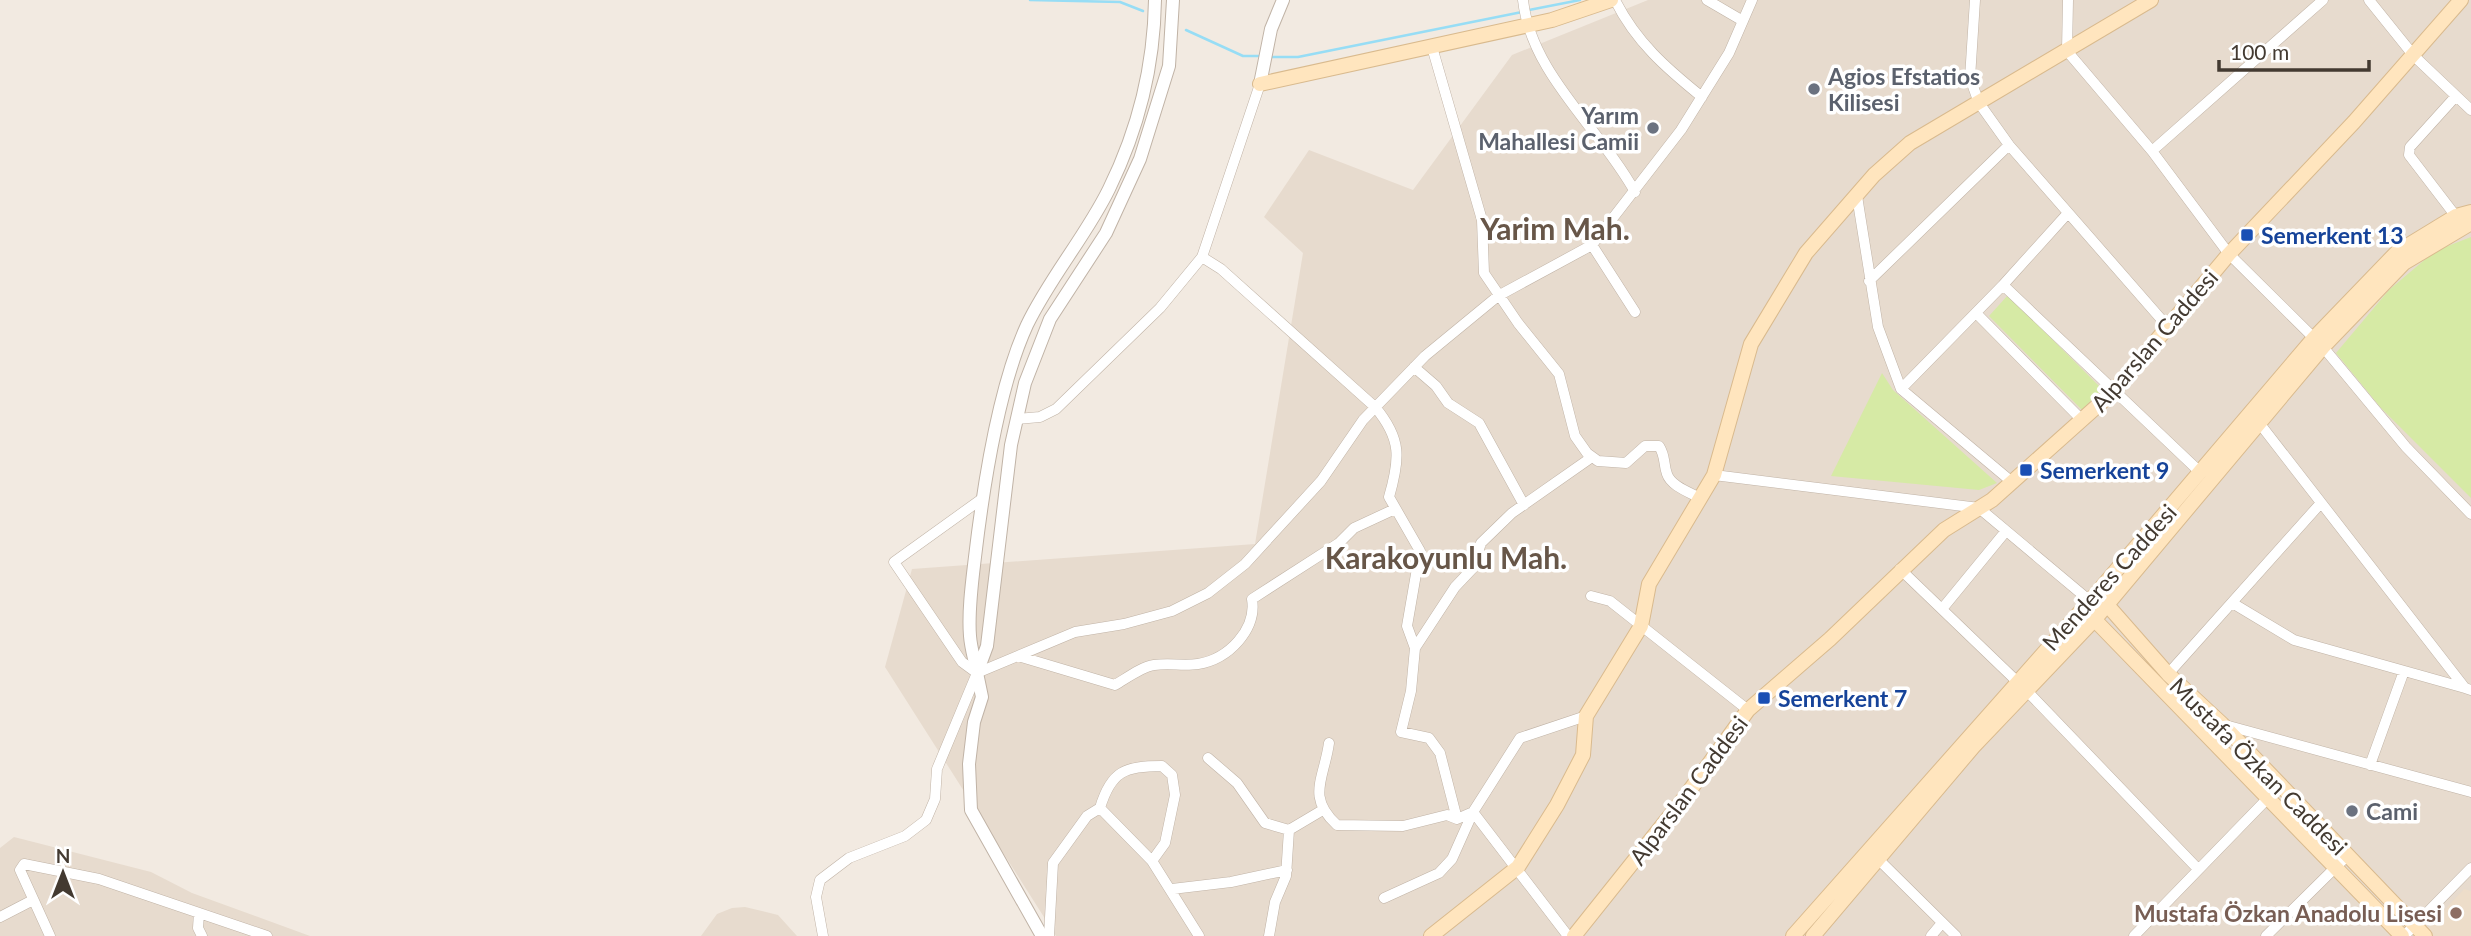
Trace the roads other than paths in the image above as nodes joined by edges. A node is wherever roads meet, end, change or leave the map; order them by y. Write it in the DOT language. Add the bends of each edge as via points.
graph roads {
  1 [pos="1155,0"];
  2 [pos="1173,0"];
  3 [pos="1283,0"];
  4 [pos="1523,0"];
  5 [pos="1613,0"];
  6 [pos="1707,0"];
  7 [pos="1752,0"];
  8 [pos="1975,0"];
  9 [pos="2068,0"];
  10 [pos="2151,0"];
  11 [pos="2323,0"];
  12 [pos="2369,0"];
  13 [pos="2461,0"];
  14 [pos="1743,21"];
  15 [pos="1526,24"];
  16 [pos="1432,47"];
  17 [pos="2067,51"];
  18 [pos="2414,55"];
  19 [pos="1260,84"];
  20 [pos="2456,96"];
  21 [pos="1702,97"];
  22 [pos="1979,103"];
  23 [pos="2471,110"];
  24 [pos="2009,145"];
  25 [pos="2151,151"];
  26 [pos="1635,192"];
  27 [pos="1857,196"];
  28 [pos="2471,212"];
  29 [pos="2068,213"];
  30 [pos="2463,221"];
  31 [pos="1592,245"];
  32 [pos="2229,254"];
  33 [pos="1202,257"];
  34 [pos="1869,281"];
  35 [pos="2003,285"];
  36 [pos="1498,296"];
  37 [pos="1636,312"];
  38 [pos="1976,313"];
  39 [pos="2168,327"];
  40 [pos="2318,343"];
  41 [pos="1414,367"];
  42 [pos="1901,389"];
  43 [pos="2114,391"];
  44 [pos="1376,407"];
  45 [pos="1017,419"];
  46 [pos="2082,420"];
  47 [pos="2260,424"];
  48 [pos="1592,457"];
  49 [pos="2201,473"];
  50 [pos="1714,475"];
  51 [pos="2012,482"];
  52 [pos="983,498"];
  53 [pos="1700,498"];
  54 [pos="2320,504"];
  55 [pos="1524,505"];
  56 [pos="1979,508"];
  57 [pos="1395,509"];
  58 [pos="2471,514"];
  59 [pos="2006,531"];
  60 [pos="1900,569"];
  61 [pos="1591,596"];
  62 [pos="2090,601"];
  63 [pos="2234,604"];
  64 [pos="2108,605"];
  65 [pos="1942,609"];
  66 [pos="2095,619"];
  67 [pos="1641,626"];
  68 [pos="1415,648"];
  69 [pos="1018,656"];
  70 [pos="2404,671"];
  71 [pos="977,673"];
  72 [pos="2168,674"];
  73 [pos="2021,685"];
  74 [pos="2468,689"];
  75 [pos="1748,710"];
  76 [pos="1586,716"];
  77 [pos="2222,724"];
  78 [pos="1329,743"];
  79 [pos="1208,758"];
  80 [pos="2370,765"];
  81 [pos="2471,792"];
  82 [pos="2269,797"];
  83 [pos="1100,808"];
  84 [pos="1321,811"];
  85 [pos="1473,812"];
  86 [pos="1457,820"];
  87 [pos="1289,830"];
  88 [pos="2348,855"];
  89 [pos="1878,859"];
  90 [pos="1152,861"];
  91 [pos="1518,867"];
  92 [pos="2335,867"];
  93 [pos="2471,867"];
  94 [pos="2198,869"];
  95 [pos="1287,870"];
  96 [pos="2466,879"];
  97 [pos="1172,889"];
  98 [pos="1384,898"];
  99 [pos="33,900"];
  100 [pos="199,913"];
  101 [pos="0,917"];
  102 [pos="1942,923"];
  103 [pos="2420,931"];
  104 [pos="50,936"];
  105 [pos="202,936"];
  106 [pos="267,936"];
  107 [pos="823,936"];
  108 [pos="1042,936"];
  109 [pos="1049,936"];
  110 [pos="1199,936"];
  111 [pos="1269,936"];
  112 [pos="1431,936"];
  113 [pos="1571,936"];
  114 [pos="1793,936"];
  115 [pos="1812,936"];
  116 [pos="1931,936"];
  117 [pos="1956,936"];
  118 [pos="2134,936"];
  119 [pos="2266,936"];
  120 [pos="2403,936"];
  1 -- 52 [label="street" via="1151,70 1127,144 1109,189 1026,327"];
  2 -- 45 [label="street" via="1169,66 1140,159 1106,233 1049,319"];
  3 -- 19 [label="street"];
  4 -- 15 [label="street"];
  5 -- 15 [label="main road"];
  5 -- 21 [label="street" via="1653,55"];
  6 -- 14 [label="street"];
  7 -- 14 [label="street"];
  8 -- 22 [label="street" via="1970,78"];
  9 -- 17 [label="street"];
  10 -- 17 [label="main road"];
  11 -- 25 [label="street"];
  12 -- 18 [label="street"];
  13 -- 18 [label="main road, Alparslan Caddesi"];
  14 -- 21 [label="street"];
  15 -- 16 [label="main road"];
  15 -- 26 [label="street" via="1547,68"];
  16 -- 19 [label="main road"];
  16 -- 36 [label="street" via="1482,220 1484,273"];
  17 -- 22 [label="main road"];
  17 -- 25 [label="street"];
  18 -- 20 [label="street"];
  18 -- 32 [label="main road, Alparslan Caddesi"];
  19 -- 33 [label="street"];
  20 -- 23 [label="street"];
  20 -- 30 [label="street" via="2410,147 2409,155"];
  21 -- 26 [label="street"];
  22 -- 24 [label="street"];
  22 -- 27 [label="main road" via="1910,143"];
  24 -- 29 [label="street"];
  24 -- 34 [label="street"];
  25 -- 32 [label="street"];
  26 -- 31 [label="street"];
  27 -- 34 [label="street"];
  27 -- 50 [label="main road" via="1806,253 1751,344"];
  28 -- 30 [label="main road, Menderes Caddesi"];
  29 -- 35 [label="street"];
  29 -- 39 [label="street"];
  30 -- 40 [label="main road, Menderes Caddesi" via="2404,262"];
  31 -- 36 [label="street"];
  31 -- 37 [label="street"];
  32 -- 39 [label="main road, Alparslan Caddesi"];
  32 -- 40 [label="street"];
  33 -- 44 [label="street"];
  33 -- 45 [label="street" via="1160,308 1056,409 1040,417"];
  34 -- 42 [label="street" via="1878,327"];
  35 -- 38 [label="street"];
  35 -- 43 [label="street"];
  36 -- 41 [label="street"];
  36 -- 48 [label="street" via="1559,374 1575,436"];
  38 -- 42 [label="street"];
  38 -- 46 [label="street"];
  39 -- 43 [label="main road, Alparslan Caddesi"];
  40 -- 47 [label="main road, Menderes Caddesi"];
  40 -- 49 [label="main road, Menderes Caddesi"];
  40 -- 58 [label="street" via="2406,447"];
  41 -- 44 [label="street"];
  41 -- 55 [label="street" via="1448,402 1479,422"];
  42 -- 51 [label="street"];
  43 -- 46 [label="main road, Alparslan Caddesi"];
  43 -- 49 [label="street"];
  44 -- 57 [label="street" via="1393,427 1397,470 1390,497"];
  44 -- 69 [label="street" via="1312,490 1245,564 1208,593 1172,611 1075,632"];
  45 -- 71 [label="street" via="987,646"];
  46 -- 51 [label="main road, Alparslan Caddesi"];
  47 -- 54 [label="street"];
  47 -- 64 [label="main road, Menderes Caddesi"];
  48 -- 53 [label="street" via="1626,463 1645,446 1658,446 1666,458 1666,474"];
  48 -- 55 [label="street"];
  49 -- 62 [label="main road, Menderes Caddesi"];
  50 -- 53 [label="main road"];
  50 -- 56 [label="street"];
  51 -- 56 [label="main road, Alparslan Caddesi"];
  52 -- 71 [label="street" via="970,636"];
  52 -- 71 [label="street" via="894,562 962,662"];
  53 -- 67 [label="main road" via="1648,584"];
  54 -- 63 [label="street"];
  54 -- 74 [label="street"];
  55 -- 68 [label="street" via="1481,543 1473,568"];
  56 -- 59 [label="street"];
  56 -- 60 [label="main road, Alparslan Caddesi" via="1944,530"];
  57 -- 68 [label="street" via="1420,551 1407,626"];
  57 -- 69 [label="street" via="1353,528 1339,543 1252,599 1255,612 1251,623 1234,646 1217,657 1199,664 1152,665 1115,685"];
  59 -- 62 [label="street"];
  59 -- 65 [label="street"];
  60 -- 65 [label="street"];
  60 -- 75 [label="main road, Alparslan Caddesi" via="1830,639"];
  61 -- 67 [label="street" via="1610,601"];
  62 -- 64 [label="main road, Mustafa Özkan Caddesi"];
  62 -- 66 [label="main road, Mustafa Özkan Caddesi"];
  62 -- 73 [label="main road, Menderes Caddesi"];
  63 -- 70 [label="street" via="2294,640"];
  63 -- 72 [label="street"];
  64 -- 66 [label="main road, Menderes Caddesi"];
  64 -- 72 [label="main road, Mustafa Özkan Caddesi"];
  65 -- 73 [label="street"];
  66 -- 73 [label="main road, Menderes Caddesi"];
  66 -- 82 [label="main road, Mustafa Özkan Caddesi"];
  67 -- 75 [label="street"];
  67 -- 76 [label="main road"];
  68 -- 86 [label="street" via="1401,732 1429,738 1440,753"];
  69 -- 71 [label="street"];
  70 -- 74 [label="street"];
  70 -- 80 [label="street"];
  71 -- 107 [label="street" via="937,769 926,820 905,836 849,858 820,880 816,897"];
  71 -- 108 [label="street" via="982,697 969,764 971,810"];
  72 -- 77 [label="main road, Mustafa Özkan Caddesi"];
  73 -- 89 [label="main road, Menderes Caddesi"];
  73 -- 94 [label="street"];
  73 -- 114 [label="main road, Menderes Caddesi"];
  75 -- 113 [label="main road, Alparslan Caddesi" via="1685,797"];
  76 -- 85 [label="street" via="1520,738"];
  76 -- 91 [label="main road" via="1583,755"];
  77 -- 80 [label="street"];
  77 -- 88 [label="main road, Mustafa Özkan Caddesi"];
  78 -- 84 [label="street" via="1318,790"];
  79 -- 87 [label="street" via="1237,783 1265,823"];
  80 -- 81 [label="street"];
  82 -- 92 [label="main road, Mustafa Özkan Caddesi"];
  82 -- 94 [label="street"];
  83 -- 90 [label="street"];
  83 -- 90 [label="street" via="1106,788 1125,770 1162,766 1172,775 1175,795 1166,843"];
  83 -- 109 [label="street" via="1087,816 1053,863"];
  84 -- 86 [label="street" via="1337,825 1403,826 1447,816"];
  84 -- 87 [label="street"];
  85 -- 86 [label="street"];
  85 -- 91 [label="street"];
  85 -- 98 [label="street" via="1452,859 1439,873"];
  87 -- 95 [label="street"];
  88 -- 92 [label="street"];
  88 -- 103 [label="main road, Mustafa Özkan Caddesi"];
  89 -- 102 [label="street"];
  89 -- 115 [label="main road, Menderes Caddesi"];
  90 -- 97 [label="street"];
  91 -- 112 [label="main road"];
  91 -- 113 [label="street"];
  92 -- 119 [label="street"];
  92 -- 120 [label="main road, Mustafa Özkan Caddesi"];
  93 -- 96 [label="street"];
  94 -- 118 [label="street"];
  95 -- 97 [label="street"];
  95 -- 111 [label="street"];
  96 -- 103 [label="street"];
  97 -- 110 [label="street"];
  99 -- 100 [label="street" via="20,870 23,864 99,879"];
  99 -- 101 [label="street"];
  99 -- 104 [label="street"];
  100 -- 105 [label="street"];
  100 -- 106 [label="street"];
  102 -- 116 [label="street"];
  102 -- 117 [label="street"];
  103 -- 120 [label="street"];
}
